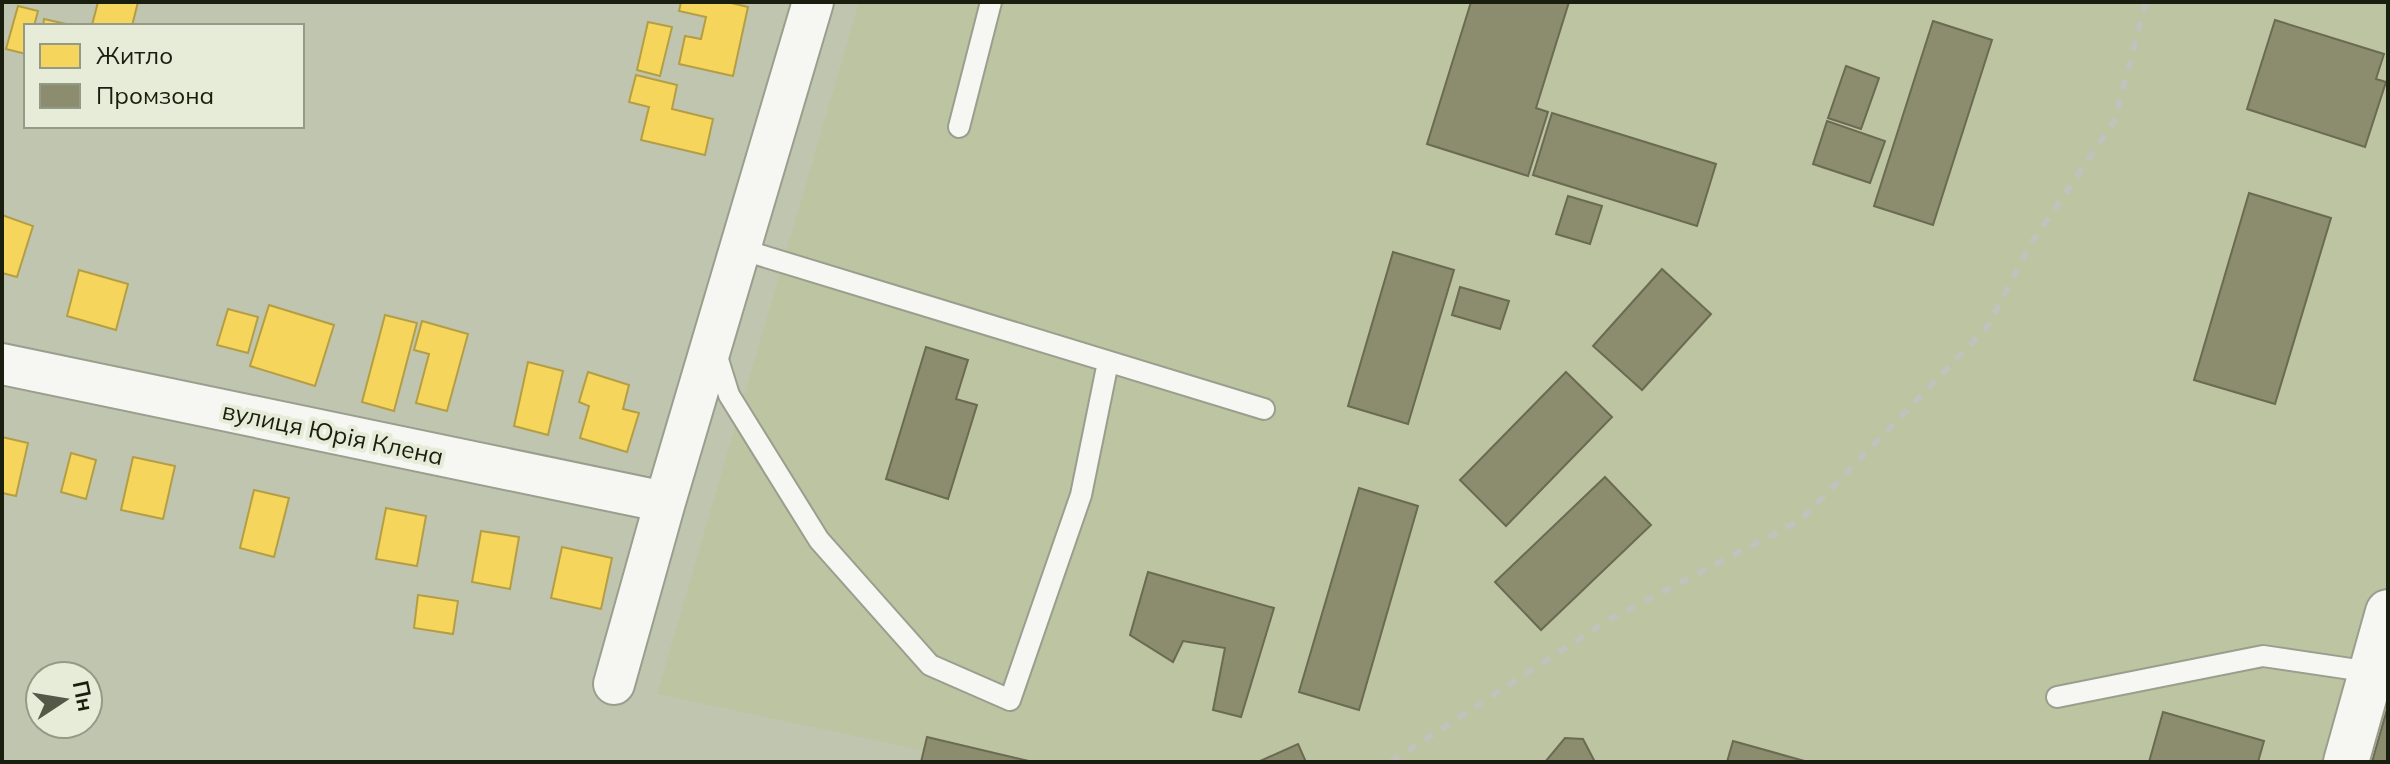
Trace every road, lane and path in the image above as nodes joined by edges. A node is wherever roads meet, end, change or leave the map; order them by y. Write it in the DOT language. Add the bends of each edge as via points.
graph roads {
  1 [pos="813,2"];
  2 [pos="991,2"];
  3 [pos="959,127"];
  4 [pos="740,249"];
  5 [pos="712,342"];
  6 [pos="1108,362"];
  7 [pos="2,364"];
  8 [pos="1264,409"];
  9 [pos="665,502"];
  10 [pos="2388,612"];
  11 [pos="2371,672"];
  12 [pos="614,684"];
  13 [pos="2057,697"];
  14 [pos="2346,762"];
  1 -- 4 [label="street"];
  2 -- 3 [label="lane"];
  4 -- 5 [label="street"];
  4 -- 6 [label="lane"];
  5 -- 6 [label="lane" via="729,395 819,540 930,665 1010,700 1081,495"];
  5 -- 9 [label="street"];
  6 -- 8 [label="lane"];
  7 -- 9 [label="street, вулиця Юрія Клена"];
  9 -- 12 [label="street"];
  10 -- 11 [label="street"];
  11 -- 13 [label="lane" via="2263,656"];
  11 -- 14 [label="street"];
}
